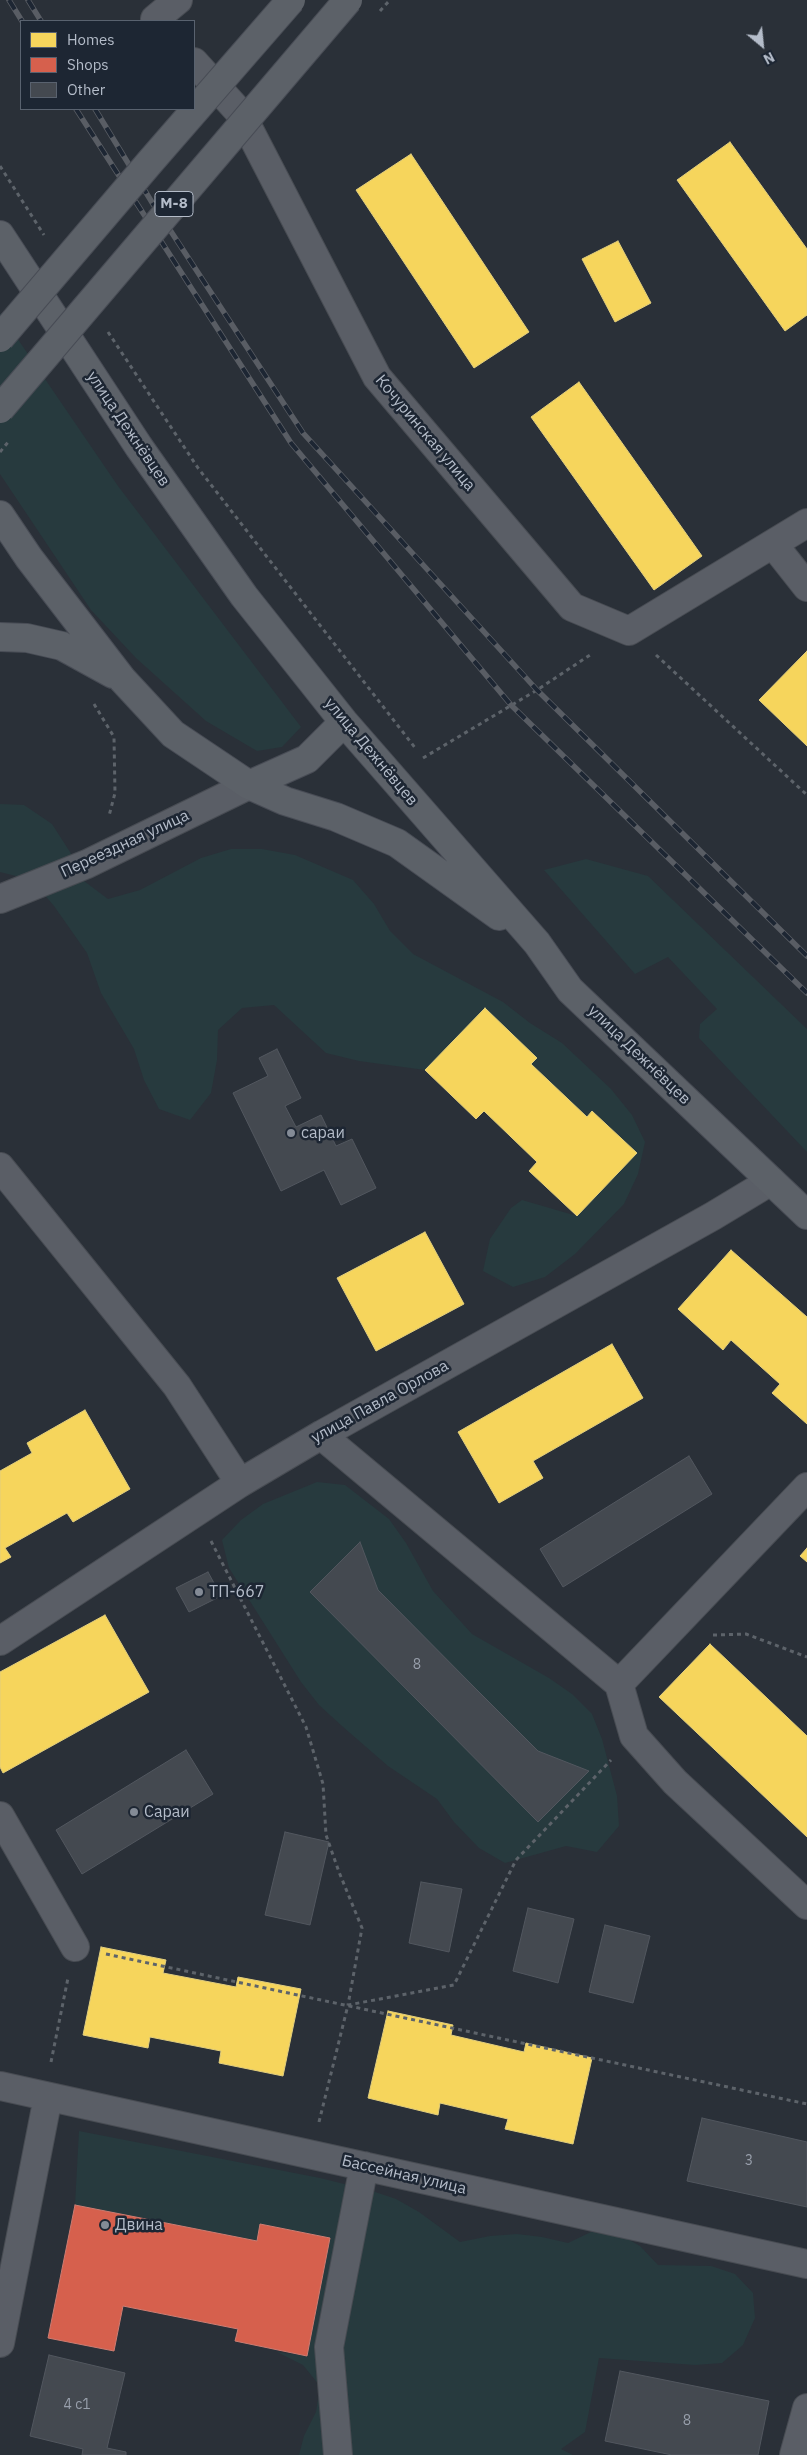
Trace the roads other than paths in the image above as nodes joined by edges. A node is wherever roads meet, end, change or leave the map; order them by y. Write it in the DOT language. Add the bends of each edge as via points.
graph roads {
  1 [pos="178,0"];
  2 [pos="291,0"];
  3 [pos="348,0"];
  4 [pos="151,13"];
  5 [pos="195,63"];
  6 [pos="0,235"];
  7 [pos="0,338"];
  8 [pos="0,409"];
  9 [pos="0,515"];
  10 [pos="807,523"];
  11 [pos="773,544"];
  12 [pos="807,587"];
  13 [pos="0,637"];
  14 [pos="122,680"];
  15 [pos="344,722"];
  16 [pos="249,784"];
  17 [pos="0,899"];
  18 [pos="537,943"];
  19 [pos="0,1167"];
  20 [pos="771,1181"];
  21 [pos="807,1215"];
  22 [pos="321,1435"];
  23 [pos="240,1483"];
  24 [pos="807,1487"];
  25 [pos="0,1641"];
  26 [pos="619,1684"];
  27 [pos="0,1816"];
  28 [pos="807,1905"];
  29 [pos="74,1947"];
  30 [pos="0,2086"];
  31 [pos="48,2097"];
  32 [pos="364,2166"];
  33 [pos="807,2264"];
  34 [pos="0,2343"];
  35 [pos="807,2408"];
  36 [pos="338,2455"];
  37 [pos="794,2455"];
  1 -- 4 [label="street"];
  2 -- 7 [label="main road, М-8, bridge"];
  3 -- 8 [label="main road, М-8, bridge"];
  5 -- 11 [label="street, Кочуринская улица" via="241,114 377,377 572,607 629,631"];
  6 -- 15 [label="main road, улица Дежнёвцев" via="139,447 239,588"];
  9 -- 14 [label="main road"];
  10 -- 11 [label="street"];
  11 -- 12 [label="street"];
  13 -- 14 [label="main road" via="27,638 62,646"];
  14 -- 16 [label="main road" via="173,734"];
  15 -- 16 [label="main road" via="307,759"];
  15 -- 18 [label="main road, улица Дежнёвцев"];
  16 -- 17 [label="street, Переездная улица" via="86,864"];
  16 -- 18 [label="main road" via="396,843"];
  18 -- 20 [label="main road, улица Дежнёвцев" via="570,990"];
  19 -- 23 [label="street" via="177,1386"];
  20 -- 21 [label="main road, улица Дежнёвцев"];
  20 -- 22 [label="street, улица Павла Орлова"];
  22 -- 23 [label="street, улица Павла Орлова"];
  22 -- 26 [label="street"];
  23 -- 25 [label="street, улица Павла Орлова"];
  24 -- 26 [label="street"];
  26 -- 28 [label="street" via="634,1736 675,1782"];
  27 -- 29 [label="street"];
  30 -- 31 [label="street, Бассейная улица"];
  31 -- 32 [label="street, Бассейная улица"];
  31 -- 34 [label="street"];
  32 -- 33 [label="street, Бассейная улица"];
  32 -- 36 [label="street" via="328,2347"];
  35 -- 37 [label="street"];
}
